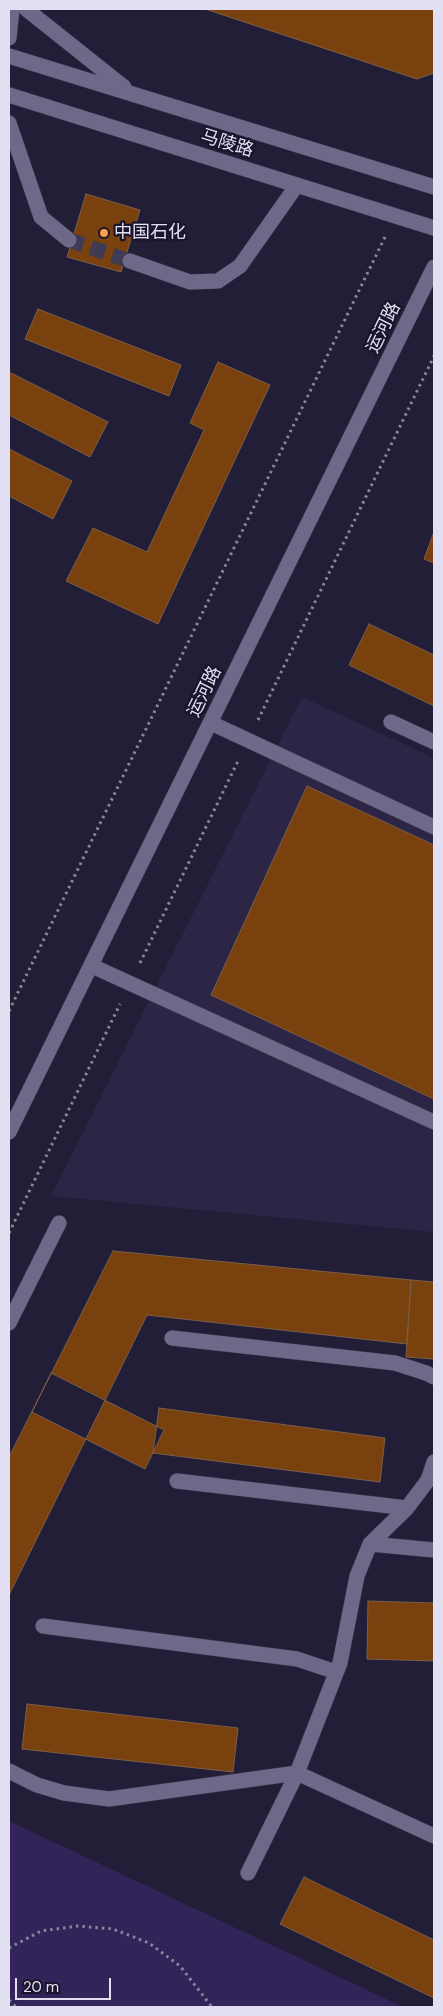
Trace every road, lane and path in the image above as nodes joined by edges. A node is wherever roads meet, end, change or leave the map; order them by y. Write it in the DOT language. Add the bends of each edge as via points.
graph roads {
  1 [pos="12,9"];
  2 [pos="26,9"];
  3 [pos="9,38"];
  4 [pos="9,56"];
  5 [pos="131,92"];
  6 [pos="9,95"];
  7 [pos="9,124"];
  8 [pos="297,185"];
  9 [pos="434,188"];
  10 [pos="396,216"];
  11 [pos="434,228"];
  12 [pos="70,240"];
  13 [pos="130,261"];
  14 [pos="434,267"];
  15 [pos="434,356"];
  16 [pos="390,722"];
  17 [pos="211,723"];
  18 [pos="248,741"];
  19 [pos="434,742"];
  20 [pos="434,827"];
  21 [pos="92,966"];
  22 [pos="130,983"];
  23 [pos="9,1011"];
  24 [pos="434,1122"];
  25 [pos="9,1132"];
  26 [pos="59,1223"];
  27 [pos="9,1233"];
  28 [pos="9,1323"];
  29 [pos="172,1338"];
  30 [pos="434,1377"];
  31 [pos="434,1462"];
  32 [pos="177,1481"];
  33 [pos="407,1508"];
  34 [pos="370,1544"];
  35 [pos="434,1550"];
  36 [pos="43,1626"];
  37 [pos="336,1672"];
  38 [pos="9,1771"];
  39 [pos="297,1773"];
  40 [pos="434,1836"];
  41 [pos="248,1873"];
  42 [pos="9,1948"];
  43 [pos="9,2000"];
  44 [pos="16,2007"];
  45 [pos="212,2007"];
  1 -- 3 [label="street"];
  2 -- 5 [label="street"];
  4 -- 5 [label="street, 马陵路"];
  5 -- 9 [label="street, 马陵路"];
  6 -- 8 [label="street, 马陵路"];
  7 -- 12 [label="street" via="40,217"];
  8 -- 10 [label="street, 马陵路"];
  8 -- 13 [label="street" via="240,266 218,281 190,282"];
  10 -- 11 [label="street, 马陵路"];
  10 -- 23 [label="path"];
  14 -- 17 [label="street, 运河路"];
  15 -- 18 [label="path"];
  16 -- 19 [label="street"];
  17 -- 18 [label="street"];
  17 -- 21 [label="street, 运河路"];
  18 -- 20 [label="street"];
  18 -- 22 [label="path"];
  21 -- 22 [label="street"];
  21 -- 25 [label="street, 运河路"];
  22 -- 24 [label="street"];
  22 -- 27 [label="path"];
  26 -- 28 [label="street"];
  29 -- 30 [label="street" via="394,1363"];
  31 -- 33 [label="street" via="428,1480"];
  32 -- 33 [label="street"];
  33 -- 34 [label="street"];
  34 -- 35 [label="street"];
  34 -- 37 [label="street" via="357,1576"];
  36 -- 37 [label="street" via="297,1659"];
  37 -- 39 [label="street"];
  38 -- 39 [label="street" via="64,1794 109,1799"];
  39 -- 40 [label="street"];
  39 -- 41 [label="street"];
  42 -- 45 [label="path" via="41,1931 78,1926 113,1930 149,1944 180,1966"];
  43 -- 44 [label="path"];
}
